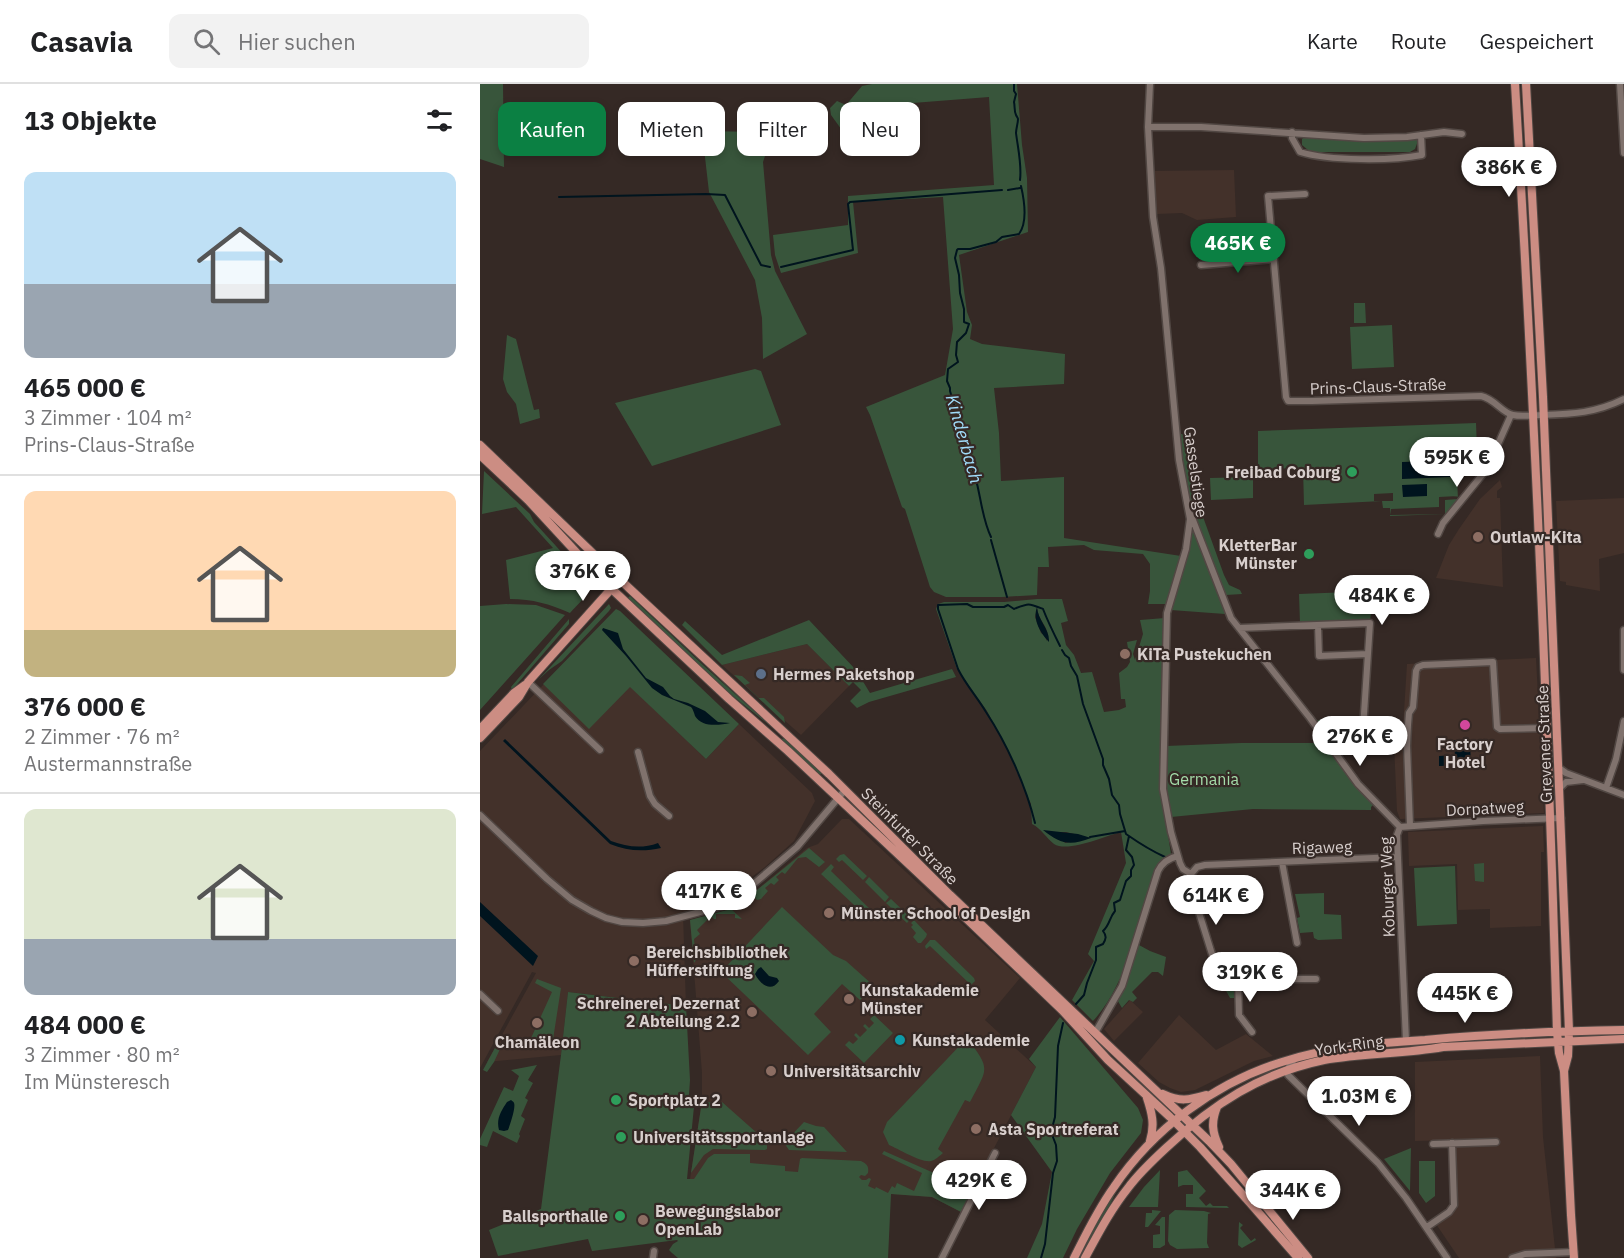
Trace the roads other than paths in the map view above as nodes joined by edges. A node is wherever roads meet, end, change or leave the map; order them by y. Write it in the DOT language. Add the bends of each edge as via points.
graph roads {
  1 [pos="1150,84"];
  2 [pos="1515,84"];
  3 [pos="1526,84"];
  4 [pos="1620,84"];
  5 [pos="1148,127"];
  6 [pos="1292,132"];
  7 [pos="1462,134"];
  8 [pos="1421,135"];
  9 [pos="1624,153"];
  10 [pos="1305,194"];
  11 [pos="1274,259"];
  12 [pos="1201,265"];
  13 [pos="1624,399"];
  14 [pos="1511,415"];
  15 [pos="1534,415"];
  16 [pos="1544,415"];
  17 [pos="480,446"];
  18 [pos="480,455"];
  19 [pos="1190,512"];
  20 [pos="1438,534"];
  21 [pos="620,579"];
  22 [pos="612,588"];
  23 [pos="1318,625"];
  24 [pos="1239,628"];
  25 [pos="1624,630"];
  26 [pos="1368,654"];
  27 [pos="1624,670"];
  28 [pos="528,682"];
  29 [pos="1624,721"];
  30 [pos="1548,728"];
  31 [pos="480,729"];
  32 [pos="480,738"];
  33 [pos="1326,739"];
  34 [pos="600,750"];
  35 [pos="638,752"];
  36 [pos="1559,768"];
  37 [pos="1586,780"];
  38 [pos="1560,788"];
  39 [pos="1606,788"];
  40 [pos="845,790"];
  41 [pos="1624,795"];
  42 [pos="837,798"];
  43 [pos="480,815"];
  44 [pos="669,816"];
  45 [pos="1561,818"];
  46 [pos="1551,819"];
  47 [pos="1410,825"];
  48 [pos="1400,827"];
  49 [pos="1178,856"];
  50 [pos="1398,857"];
  51 [pos="1282,862"];
  52 [pos="1191,874"];
  53 [pos="1297,943"];
  54 [pos="1238,979"];
  55 [pos="1316,979"];
  56 [pos="480,994"];
  57 [pos="498,1011"];
  58 [pos="1624,1030"];
  59 [pos="1569,1031"];
  60 [pos="1252,1032"];
  61 [pos="1557,1032"];
  62 [pos="1095,1033"];
  63 [pos="1624,1039"];
  64 [pos="1406,1041"];
  65 [pos="1568,1042"];
  66 [pos="1558,1043"];
  67 [pos="1295,1058"];
  68 [pos="1287,1070"];
  69 [pos="1564,1071"];
  70 [pos="1156,1090"];
  71 [pos="1215,1092"];
  72 [pos="1146,1096"];
  73 [pos="1218,1106"];
  74 [pos="1183,1115"];
  75 [pos="1174,1122"];
  76 [pos="1192,1125"];
  77 [pos="1184,1132"];
  78 [pos="1496,1142"];
  79 [pos="1150,1143"];
  80 [pos="1452,1143"];
  81 [pos="1433,1144"];
  82 [pos="995,1153"];
  83 [pos="1222,1154"];
  84 [pos="1427,1227"];
  85 [pos="1574,1255"];
  86 [pos="942,1258"];
  87 [pos="1074,1258"];
  88 [pos="1084,1258"];
  89 [pos="1298,1258"];
  90 [pos="1308,1258"];
  91 [pos="1447,1258"];
  92 [pos="1512,1258"];
  1 -- 5 [label="street, Gasselstiege"];
  2 -- 15 [label="main road, Grevener Straße"];
  3 -- 16 [label="main road, Grevener Straße"];
  4 -- 9 [label="street"];
  5 -- 6 [label="street"];
  5 -- 19 [label="street, Gasselstiege" via="1153,217 1179,460"];
  6 -- 8 [label="street" via="1364,138"];
  6 -- 8 [label="street" via="1299,152 1364,158 1422,155"];
  7 -- 8 [label="street"];
  10 -- 11 [label="street, Prins-Claus-Straße" via="1268,196"];
  11 -- 12 [label="street"];
  11 -- 14 [label="street, Prins-Claus-Straße" via="1288,401 1481,396"];
  13 -- 16 [label="street" via="1591,412"];
  14 -- 15 [label="street"];
  14 -- 20 [label="street" via="1487,469"];
  15 -- 16 [label="street"];
  15 -- 30 [label="main road, Grevener Straße"];
  16 -- 36 [label="main road, Grevener Straße"];
  17 -- 21 [label="main road, Steinfurter Straße"];
  18 -- 22 [label="main road, Steinfurter Straße"];
  19 -- 24 [label="street, Koburger Weg" via="1231,618"];
  19 -- 49 [label="street, Gasselstiege" via="1186,549 1167,613 1163,789"];
  21 -- 22 [label="main road"];
  21 -- 40 [label="main road, Steinfurter Straße"];
  22 -- 28 [label="main road"];
  22 -- 42 [label="main road, Steinfurter Straße"];
  23 -- 24 [label="street"];
  23 -- 26 [label="street" via="1319,656"];
  23 -- 26 [label="street" via="1370,623"];
  24 -- 33 [label="street, Koburger Weg"];
  25 -- 27 [label="street"];
  26 -- 33 [label="street" via="1364,729 1358,734"];
  28 -- 31 [label="main road"];
  28 -- 32 [label="main road"];
  28 -- 34 [label="street"];
  29 -- 39 [label="street"];
  30 -- 46 [label="main road, Grevener Straße"];
  30 -- 47 [label="street" via="1497,728 1493,662 1418,667 1408,725"];
  33 -- 48 [label="street, Koburger Weg" via="1358,784"];
  35 -- 44 [label="street" via="650,796"];
  36 -- 37 [label="street"];
  36 -- 38 [label="main road, Grevener Straße"];
  37 -- 38 [label="street" via="1566,782"];
  37 -- 39 [label="street"];
  38 -- 45 [label="main road, Grevener Straße"];
  39 -- 41 [label="street"];
  40 -- 42 [label="street"];
  40 -- 62 [label="main road, Steinfurter Straße"];
  42 -- 43 [label="street" via="797,847 730,904 643,923 606,918 572,900"];
  42 -- 72 [label="main road, Steinfurter Straße" via="1062,1010"];
  45 -- 46 [label="street, Dorpatweg"];
  45 -- 59 [label="main road, Grevener Straße"];
  46 -- 47 [label="street, Dorpatweg"];
  46 -- 61 [label="main road, Grevener Straße"];
  47 -- 48 [label="street, Dorpatweg"];
  48 -- 50 [label="street, Koburger Weg"];
  49 -- 52 [label="street, Gasselstiege" via="1183,869"];
  49 -- 62 [label="street" via="1166,861 1158,871 1122,986"];
  50 -- 51 [label="street, Rigaweg"];
  50 -- 64 [label="street, Koburger Weg"];
  51 -- 52 [label="street, Rigaweg" via="1205,865"];
  51 -- 53 [label="street, Rigaweg"];
  52 -- 54 [label="street, Gasselstiege" via="1191,887 1216,967 1223,975"];
  54 -- 55 [label="street"];
  54 -- 60 [label="street" via="1239,1015"];
  56 -- 57 [label="street"];
  58 -- 59 [label="main road, York-Ring"];
  59 -- 61 [label="main road, York-Ring"];
  59 -- 65 [label="main road, Grevener Straße"];
  61 -- 64 [label="main road, York-Ring"];
  61 -- 66 [label="main road, Grevener Straße"];
  62 -- 70 [label="main road, Steinfurter Straße"];
  63 -- 65 [label="main road, York-Ring"];
  64 -- 67 [label="main road, York-Ring"];
  65 -- 66 [label="main road, York-Ring"];
  65 -- 69 [label="main road, Grevener Straße"];
  66 -- 68 [label="main road, York-Ring" via="1366,1054"];
  66 -- 69 [label="main road, Grevener Straße"];
  67 -- 68 [label="street, York-Ring"];
  67 -- 71 [label="main road, York-Ring" via="1270,1065"];
  68 -- 73 [label="main road, York-Ring" via="1258,1081"];
  68 -- 84 [label="street" via="1378,1163"];
  69 -- 85 [label="main road, Grevener Straße"];
  70 -- 71 [label="main road" via="1183,1100"];
  70 -- 74 [label="main road, Steinfurter Straße"];
  71 -- 74 [label="main road, York-Ring"];
  72 -- 75 [label="main road, Steinfurter Straße"];
  72 -- 79 [label="main road" via="1154,1125"];
  73 -- 76 [label="main road, York-Ring"];
  73 -- 83 [label="main road" via="1212,1129"];
  74 -- 75 [label="main road, York-Ring"];
  74 -- 76 [label="main road, Steinfurter Straße"];
  75 -- 77 [label="main road, Steinfurter Straße"];
  75 -- 79 [label="main road, York-Ring"];
  76 -- 77 [label="main road, York-Ring"];
  76 -- 83 [label="main road, Steinfurter Straße"];
  77 -- 88 [label="main road, York-Ring" via="1128,1187"];
  77 -- 89 [label="main road, Steinfurter Straße"];
  78 -- 80 [label="street"];
  79 -- 87 [label="main road, York-Ring" via="1097,1212"];
  80 -- 81 [label="street"];
  80 -- 84 [label="street" via="1454,1206"];
  82 -- 86 [label="street"];
  83 -- 90 [label="main road, Steinfurter Straße"];
  84 -- 91 [label="street"];
  85 -- 92 [label="street" via="1525,1254"];
}
